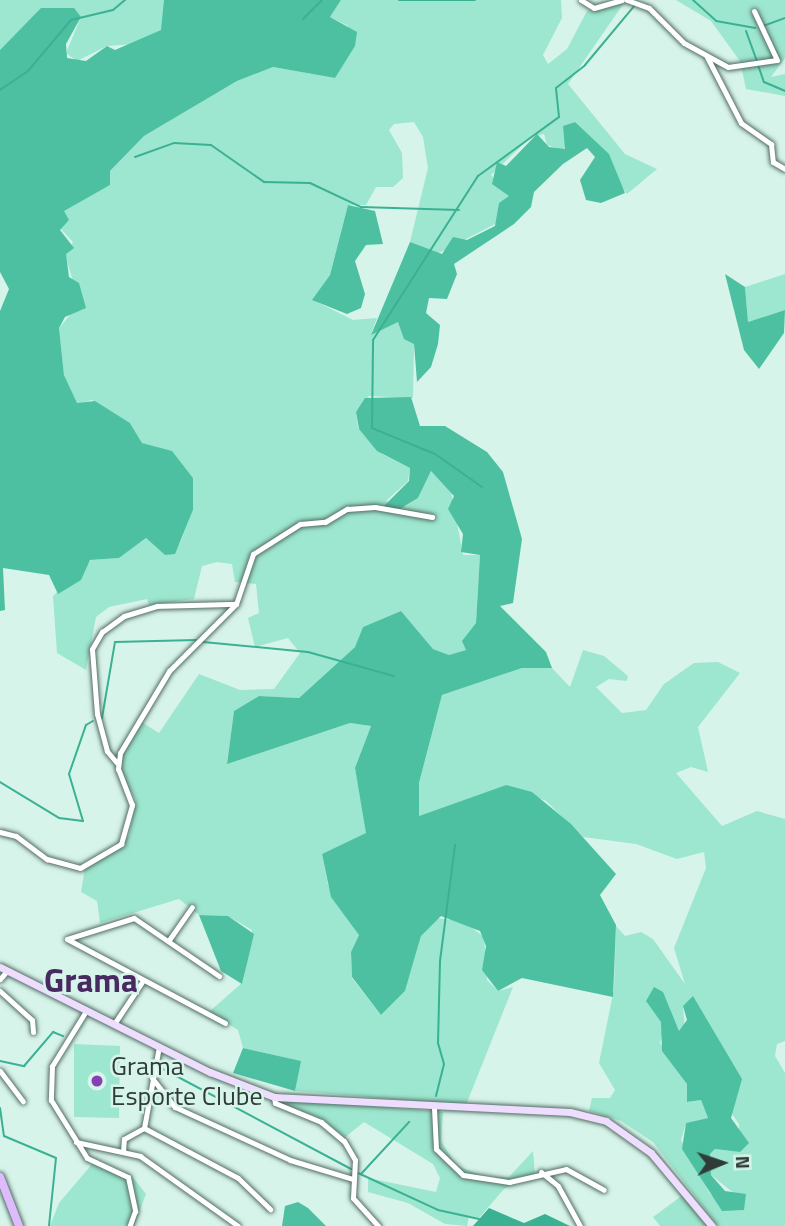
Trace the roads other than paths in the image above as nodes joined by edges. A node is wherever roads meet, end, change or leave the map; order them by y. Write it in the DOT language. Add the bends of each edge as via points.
graph roads {
  1 [pos="581,0"];
  2 [pos="625,0"];
  3 [pos="754,11"];
  4 [pos="707,57"];
  5 [pos="785,169"];
  6 [pos="432,517"];
  7 [pos="236,604"];
  8 [pos="117,763"];
  9 [pos="0,832"];
  10 [pos="192,907"];
  11 [pos="169,940"];
  12 [pos="3,969"];
  13 [pos="219,976"];
  14 [pos="0,979"];
  15 [pos="142,982"];
  16 [pos="0,991"];
  17 [pos="86,1011"];
  18 [pos="225,1023"];
  19 [pos="114,1024"];
  20 [pos="33,1032"];
  21 [pos="159,1045"];
  22 [pos="0,1071"];
  23 [pos="152,1078"];
  24 [pos="274,1097"];
  25 [pos="23,1101"];
  26 [pos="434,1108"];
  27 [pos="144,1128"];
  28 [pos="76,1142"];
  29 [pos="123,1152"];
  30 [pos="541,1172"];
  31 [pos="0,1177"];
  32 [pos="354,1179"];
  33 [pos="604,1190"];
  34 [pos="270,1209"];
  35 [pos="130,1225"];
  36 [pos="19,1226"];
  37 [pos="238,1226"];
  38 [pos="378,1226"];
  39 [pos="580,1226"];
  40 [pos="712,1226"];
  1 -- 2 [label="street" via="594,8"];
  2 -- 4 [label="street" via="649,8"];
  3 -- 4 [label="street" via="776,61 728,67"];
  4 -- 5 [label="street" via="741,123 771,144 773,162"];
  6 -- 7 [label="street" via="372,507 300,524 253,554"];
  7 -- 8 [label="street" via="163,678"];
  7 -- 8 [label="street" via="157,606 124,616 102,632 92,649 97,714 107,751"];
  8 -- 9 [label="street" via="132,799 126,837 86,866 68,864"];
  10 -- 11 [label="street"];
  11 -- 13 [label="street"];
  11 -- 15 [label="street" via="131,917 67,939"];
  12 -- 14 [label="street"];
  12 -- 17 [label="main road"];
  15 -- 18 [label="street"];
  15 -- 19 [label="street"];
  16 -- 20 [label="street" via="31,1018"];
  17 -- 19 [label="main road"];
  17 -- 28 [label="street" via="52,1066 49,1085"];
  19 -- 21 [label="main road"];
  21 -- 23 [label="street"];
  21 -- 24 [label="main road" via="210,1072"];
  22 -- 25 [label="street"];
  23 -- 27 [label="street"];
  23 -- 32 [label="street" via="175,1107 289,1160"];
  24 -- 26 [label="main road"];
  24 -- 32 [label="street" via="275,1104 321,1122 344,1141 355,1160"];
  26 -- 30 [label="street" via="436,1149 463,1175 509,1182"];
  26 -- 40 [label="main road" via="570,1112 606,1121 651,1153"];
  27 -- 29 [label="street" via="124,1139"];
  27 -- 34 [label="street" via="238,1178"];
  28 -- 29 [label="street"];
  28 -- 35 [label="street" via="87,1157 128,1177 135,1211"];
  29 -- 37 [label="street" via="154,1164"];
  30 -- 33 [label="street" via="566,1168"];
  30 -- 39 [label="street" via="558,1186"];
  31 -- 36 [label="main road"];
  32 -- 38 [label="street" via="352,1198"];
}
